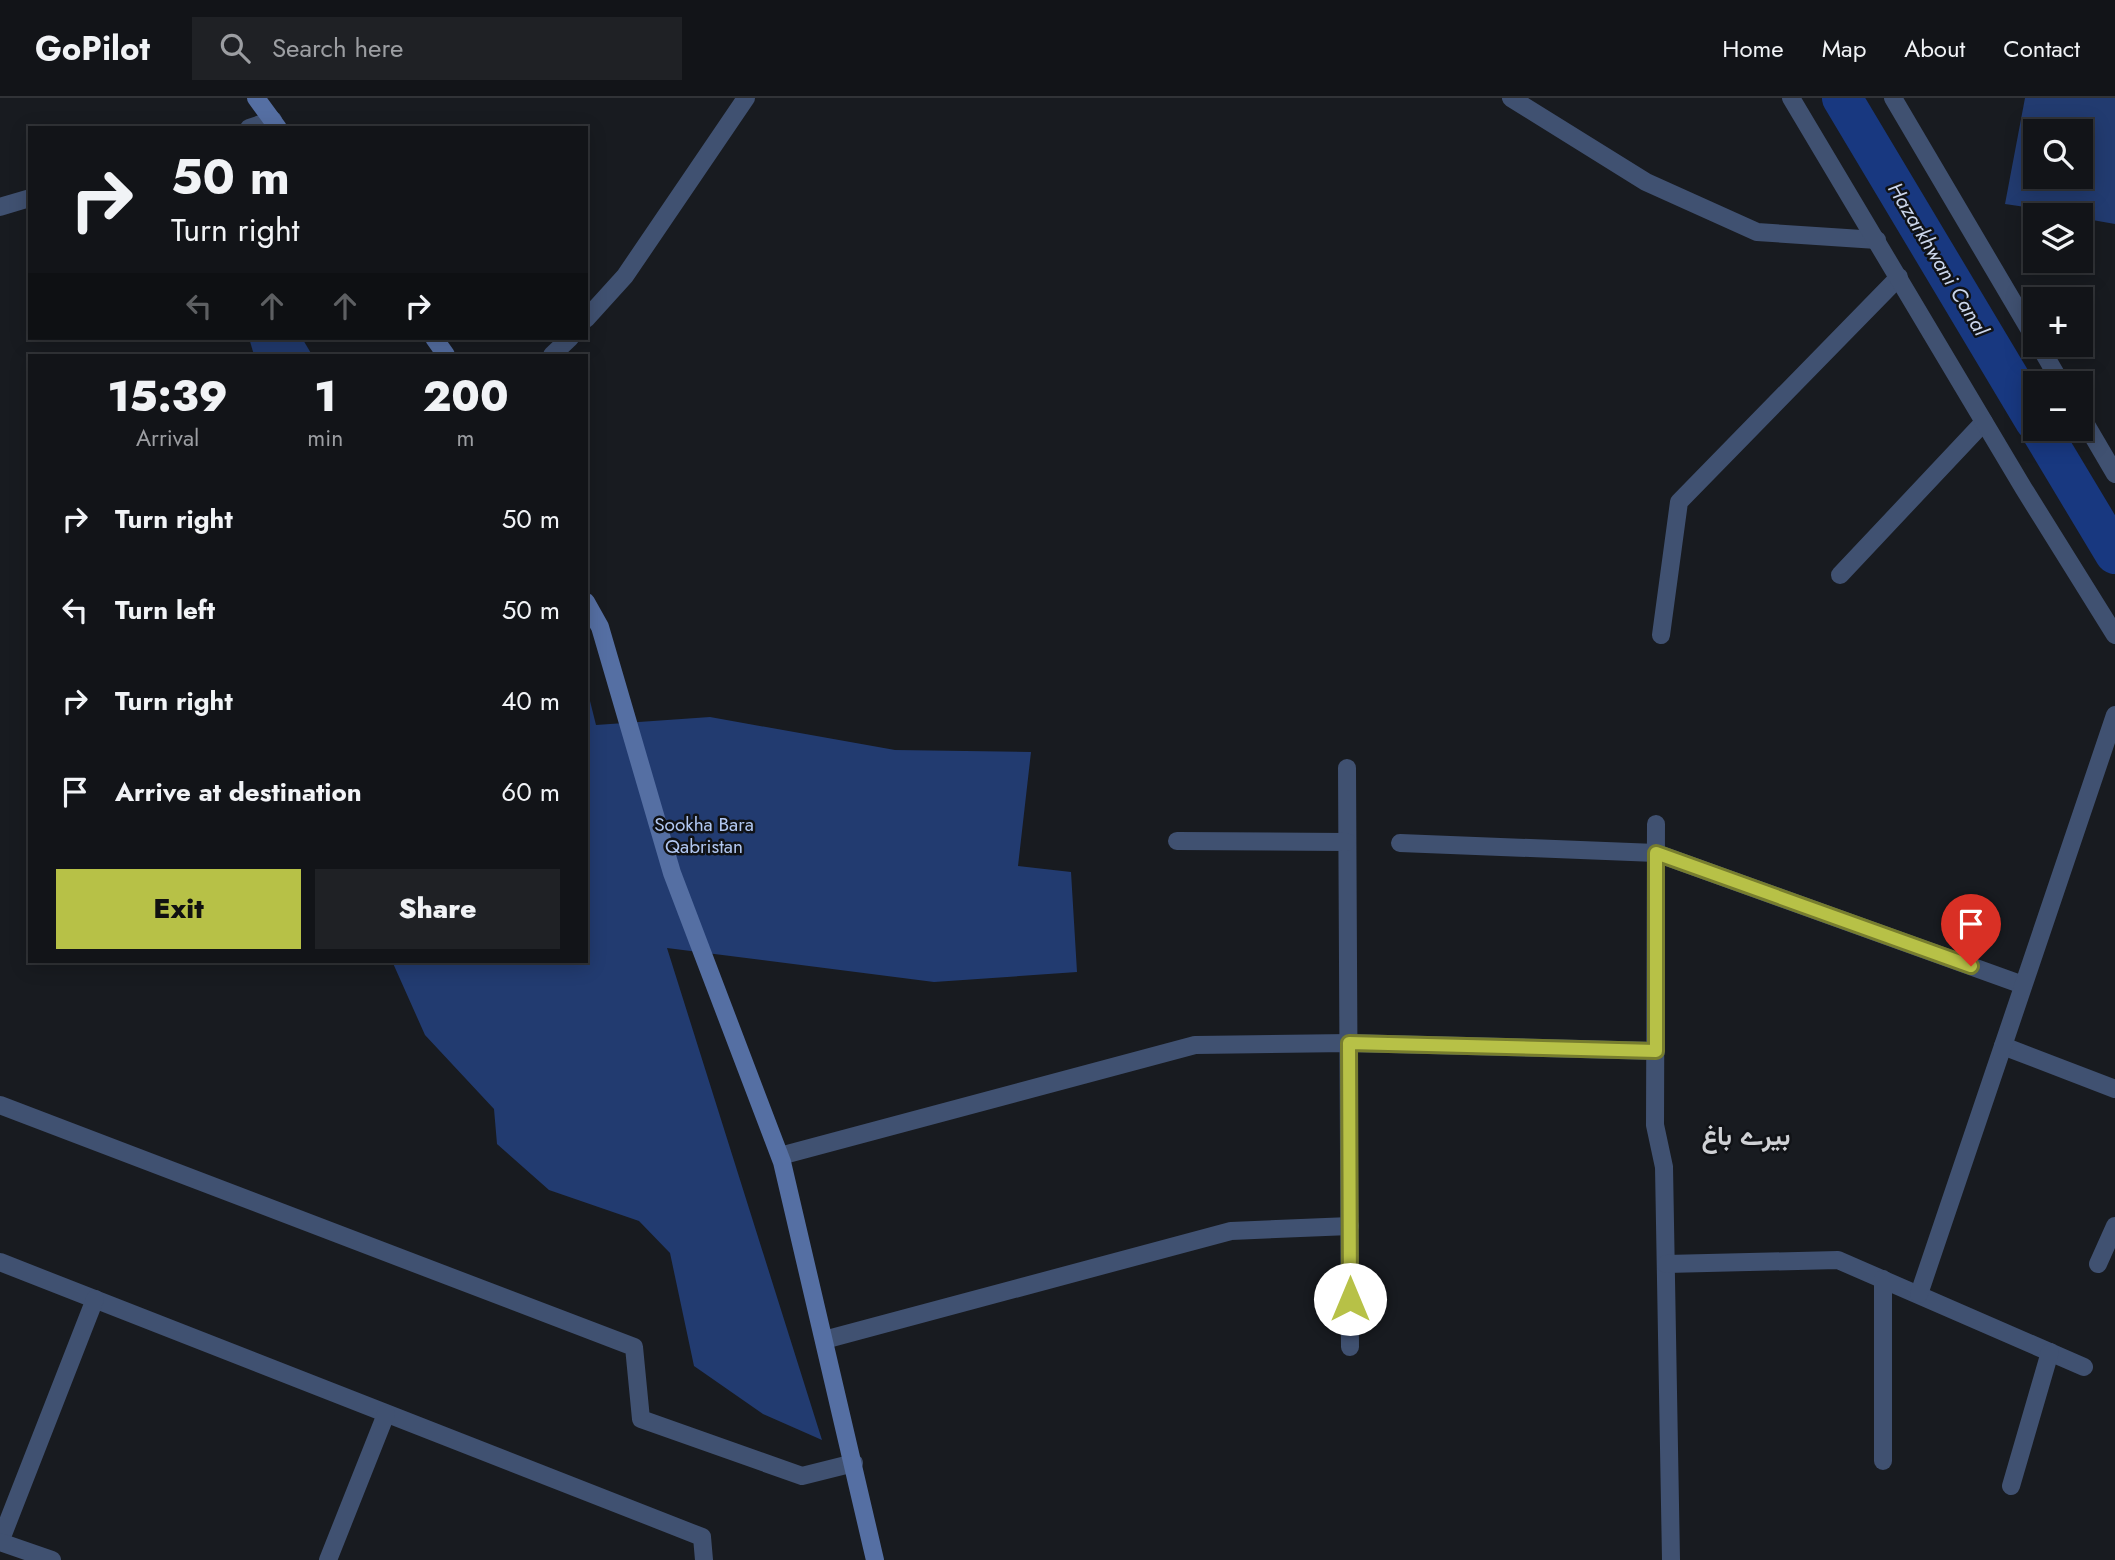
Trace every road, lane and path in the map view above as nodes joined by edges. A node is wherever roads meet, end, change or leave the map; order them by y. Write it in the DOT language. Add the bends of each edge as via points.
graph roads {
  1 [pos="256,98"];
  2 [pos="746,98"];
  3 [pos="1511,98"];
  4 [pos="1791,98"];
  5 [pos="1892,98"];
  6 [pos="275,124"];
  7 [pos="28,199"];
  8 [pos="0,207"];
  9 [pos="1877,240"];
  10 [pos="1899,277"];
  11 [pos="588,317"];
  12 [pos="2023,319"];
  13 [pos="568,340"];
  14 [pos="553,354"];
  15 [pos="1984,422"];
  16 [pos="2093,436"];
  17 [pos="2115,474"];
  18 [pos="1840,575"];
  19 [pos="588,606"];
  20 [pos="1661,635"];
  21 [pos="2115,635"];
  22 [pos="2115,715"];
  23 [pos="1347,768"];
  24 [pos="1656,824"];
  25 [pos="1177,841"];
  26 [pos="1347,842"];
  27 [pos="1400,842"];
  28 [pos="1656,853"];
  29 [pos="2023,985"];
  30 [pos="1349,1043"];
  31 [pos="2003,1046"];
  32 [pos="1656,1051"];
  33 [pos="2115,1089"];
  34 [pos="0,1105"];
  35 [pos="780,1156"];
  36 [pos="1350,1226"];
  37 [pos="2115,1226"];
  38 [pos="0,1262"];
  39 [pos="1666,1264"];
  40 [pos="2098,1264"];
  41 [pos="1883,1279"];
  42 [pos="1919,1294"];
  43 [pos="95,1299"];
  44 [pos="824,1340"];
  45 [pos="1350,1347"];
  46 [pos="2050,1352"];
  47 [pos="2084,1367"];
  48 [pos="386,1413"];
  49 [pos="1883,1461"];
  50 [pos="854,1463"];
  51 [pos="2011,1486"];
  52 [pos="0,1542"];
  53 [pos="52,1560"];
  54 [pos="328,1560"];
  55 [pos="704,1560"];
  56 [pos="876,1560"];
  57 [pos="1671,1560"];
  1 -- 6 [label="main road"];
  2 -- 11 [label="street" via="625,276"];
  3 -- 9 [label="street" via="1646,183 1757,232"];
  4 -- 9 [label="street"];
  5 -- 12 [label="street"];
  7 -- 8 [label="street"];
  9 -- 10 [label="street"];
  10 -- 15 [label="street"];
  10 -- 20 [label="street" via="1679,502"];
  13 -- 14 [label="street"];
  15 -- 18 [label="street"];
  15 -- 21 [label="street"];
  16 -- 17 [label="street"];
  19 -- 35 [label="main road" via="600,627 672,873"];
  22 -- 29 [label="street"];
  23 -- 26 [label="street"];
  24 -- 28 [label="street"];
  25 -- 26 [label="street"];
  26 -- 30 [label="street"];
  27 -- 28 [label="street"];
  28 -- 29 [label="street"];
  28 -- 32 [label="street"];
  29 -- 31 [label="street"];
  30 -- 32 [label="street"];
  30 -- 35 [label="street" via="1195,1045"];
  30 -- 36 [label="street"];
  31 -- 33 [label="street"];
  31 -- 42 [label="street"];
  32 -- 39 [label="street"];
  34 -- 50 [label="street" via="634,1347 641,1419 802,1476"];
  35 -- 44 [label="main road"];
  36 -- 44 [label="street" via="1231,1231"];
  36 -- 45 [label="street"];
  37 -- 40 [label="street"];
  38 -- 43 [label="street"];
  39 -- 41 [label="street" via="1838,1259"];
  39 -- 57 [label="street"];
  41 -- 42 [label="street"];
  41 -- 49 [label="street"];
  42 -- 46 [label="street"];
  43 -- 48 [label="street"];
  43 -- 52 [label="street"];
  44 -- 50 [label="main road"];
  46 -- 47 [label="street"];
  46 -- 51 [label="street"];
  48 -- 54 [label="street"];
  48 -- 55 [label="street" via="702,1537"];
  50 -- 56 [label="main road"];
  52 -- 53 [label="street"];
}
